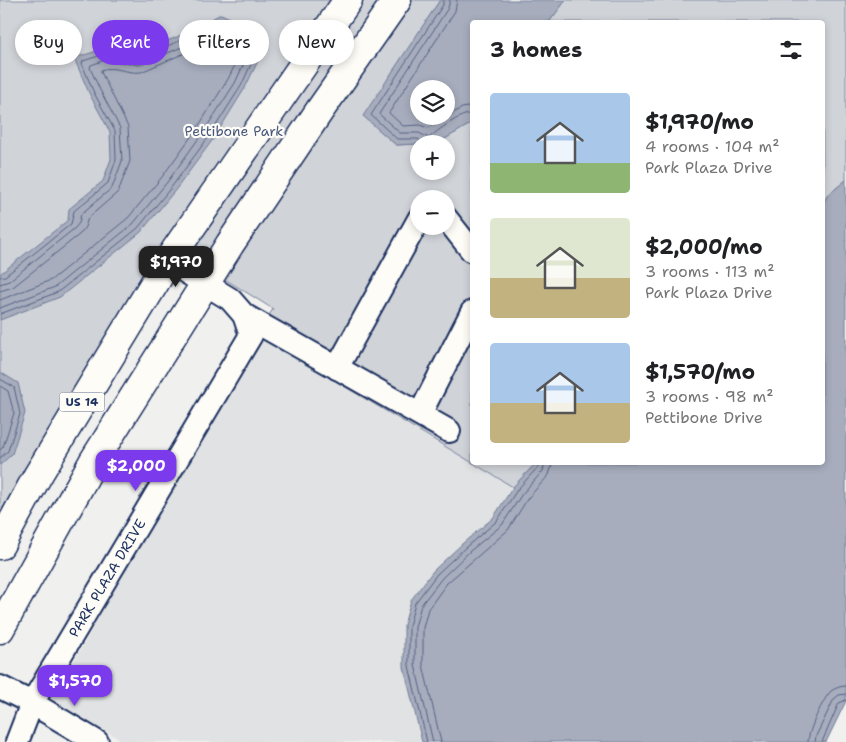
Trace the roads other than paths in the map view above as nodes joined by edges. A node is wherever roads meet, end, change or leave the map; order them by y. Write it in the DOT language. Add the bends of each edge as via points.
graph roads {
  1 [pos="348,0"];
  2 [pos="397,0"];
  3 [pos="455,229"];
  4 [pos="410,235"];
  5 [pos="470,248"];
  6 [pos="168,261"];
  7 [pos="205,285"];
  8 [pos="244,315"];
  9 [pos="470,316"];
  10 [pos="337,368"];
  11 [pos="420,414"];
  12 [pos="449,430"];
  13 [pos="0,545"];
  14 [pos="0,630"];
  15 [pos="0,687"];
  16 [pos="32,703"];
  17 [pos="18,740"];
  18 [pos="97,742"];
  1 -- 6 [label="main road, US 14"];
  2 -- 7 [label="main road, US 14"];
  3 -- 5 [label="street"];
  4 -- 10 [label="street"];
  6 -- 7 [label="street"];
  6 -- 13 [label="main road, US 14" via="38,475"];
  7 -- 8 [label="street" via="230,300"];
  7 -- 14 [label="main road, US 14" via="93,462"];
  8 -- 10 [label="street"];
  8 -- 16 [label="street, PARK PLAZA DRIVE" via="251,335"];
  9 -- 11 [label="street"];
  10 -- 11 [label="street"];
  11 -- 12 [label="street"];
  15 -- 16 [label="street"];
  16 -- 17 [label="street, PARK PLAZA DRIVE"];
  16 -- 18 [label="street"];
}
